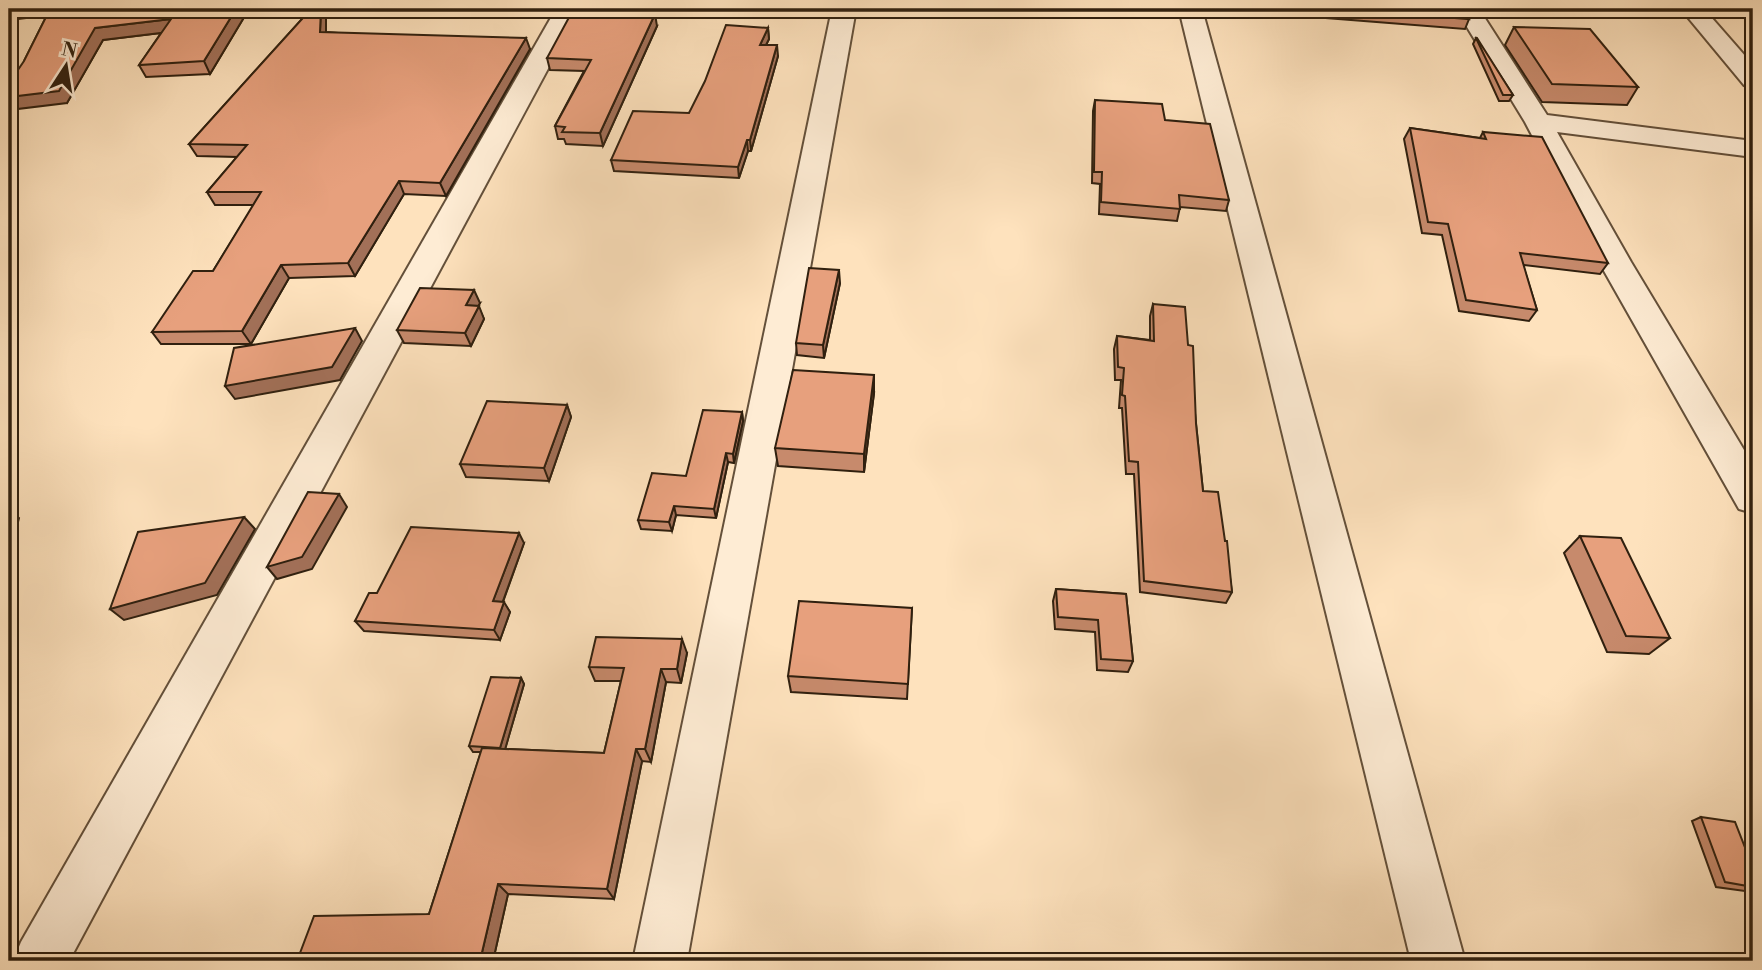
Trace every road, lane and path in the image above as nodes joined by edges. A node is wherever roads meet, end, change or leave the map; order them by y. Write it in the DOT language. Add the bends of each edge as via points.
graph roads {
  1 [pos="568,9"];
  2 [pos="844,9"];
  3 [pos="1190,9"];
  4 [pos="1468,9"];
  5 [pos="1692,9"];
  6 [pos="1753,80"];
  7 [pos="1538,121"];
  8 [pos="1753,149"];
  9 [pos="1753,498"];
  10 [pos="40,961"];
  11 [pos="660,961"];
  12 [pos="1438,961"];
  1 -- 10 [label="street"];
  2 -- 11 [label="street"];
  3 -- 12 [label="street"];
  4 -- 7 [label="street"];
  5 -- 6 [label="street"];
  7 -- 8 [label="street"];
  7 -- 9 [label="street"];
}
